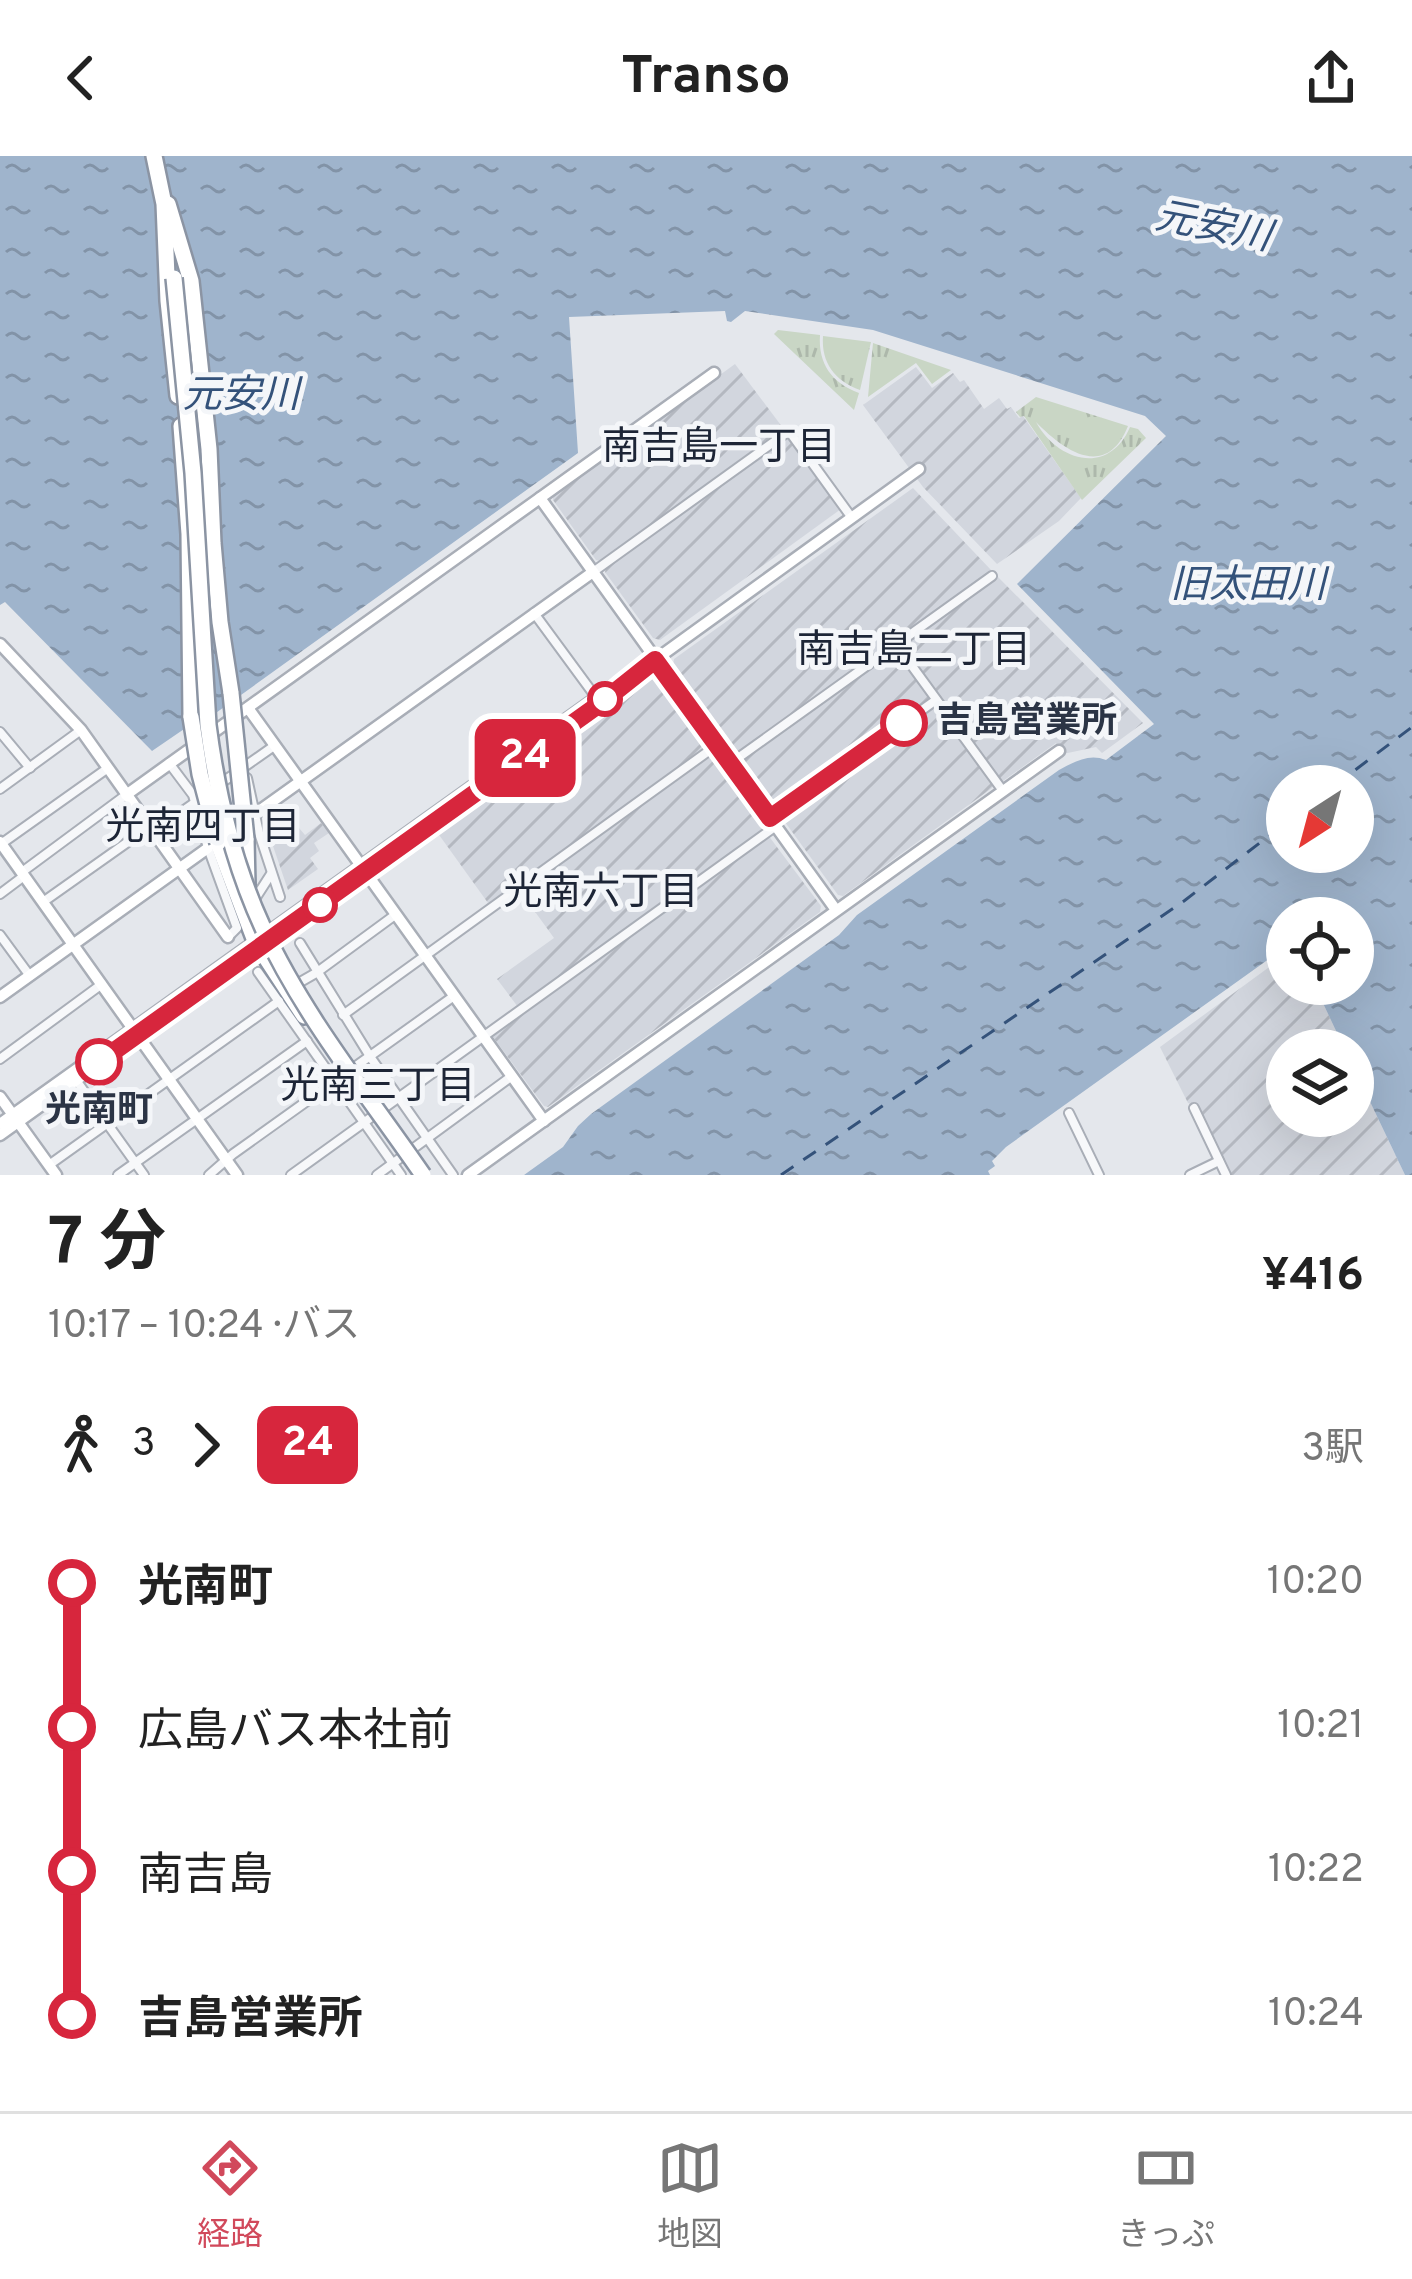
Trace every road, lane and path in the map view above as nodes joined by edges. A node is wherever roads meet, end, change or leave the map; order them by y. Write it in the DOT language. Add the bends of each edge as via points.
graph roads {
  1 [pos="160,156"];
  2 [pos="166,204"];
  3 [pos="714,373"];
  4 [pos="919,469"];
  5 [pos="540,498"];
  6 [pos="852,518"];
  7 [pos="593,572"];
  8 [pos="992,575"];
  9 [pos="534,613"];
  10 [pos="896,644"];
  11 [pos="1,648"];
  12 [pos="655,660"];
  13 [pos="595,696"];
  14 [pos="936,700"];
  15 [pos="248,709"];
  16 [pos="242,729"];
  17 [pos="81,730"];
  18 [pos="0,732"];
  19 [pos="717,745"];
  20 [pos="274,746"];
  21 [pos="1059,751"];
  22 [pos="170,763"];
  23 [pos="730,763"];
  24 [pos="245,765"];
  25 [pos="30,768"];
  26 [pos="108,768"];
  27 [pos="299,781"];
  28 [pos="0,789"];
  29 [pos="1003,791"];
  30 [pos="126,795"];
  31 [pos="196,802"];
  32 [pos="255,814"];
  33 [pos="773,822"];
  34 [pos="150,830"];
  35 [pos="1,843"];
  36 [pos="213,846"];
  37 [pos="363,868"];
  38 [pos="178,869"];
  39 [pos="272,873"];
  40 [pos="23,874"];
  41 [pos="0,894"];
  42 [pos="280,897"];
  43 [pos="43,902"];
  44 [pos="238,910"];
  45 [pos="836,910"];
  46 [pos="212,914"];
  47 [pos="397,914"];
  48 [pos="0,935"];
  49 [pos="228,937"];
  50 [pos="73,944"];
  51 [pos="300,944"];
  52 [pos="257,945"];
  53 [pos="426,955"];
  54 [pos="258,972"];
  55 [pos="316,973"];
  56 [pos="30,976"];
  57 [pos="103,984"];
  58 [pos="281,989"];
  59 [pos="455,995"];
  60 [pos="0,997"];
  61 [pos="343,1015"];
  62 [pos="136,1030"];
  63 [pos="484,1036"];
  64 [pos="307,1041"];
  65 [pos="371,1058"];
  66 [pos="0,1059"];
  67 [pos="512,1076"];
  68 [pos="168,1077"];
  69 [pos="76,1080"];
  70 [pos="337,1081"];
  71 [pos="0,1097"];
  72 [pos="399,1097"];
  73 [pos="1194,1108"];
  74 [pos="1069,1113"];
  75 [pos="15,1118"];
  76 [pos="198,1118"];
  77 [pos="544,1121"];
  78 [pos="365,1122"];
  79 [pos="0,1124"];
  80 [pos="108,1124"];
  81 [pos="0,1135"];
  82 [pos="427,1138"];
  83 [pos="227,1161"];
  84 [pos="1220,1161"];
  85 [pos="135,1162"];
  86 [pos="394,1162"];
  87 [pos="51,1171"];
  88 [pos="118,1175"];
  89 [pos="145,1175"];
  90 [pos="208,1175"];
  91 [pos="237,1175"];
  92 [pos="291,1175"];
  93 [pos="376,1175"];
  94 [pos="401,1175"];
  95 [pos="412,1175"];
  96 [pos="423,1175"];
  97 [pos="453,1175"];
  98 [pos="468,1175"];
  99 [pos="1100,1175"];
  100 [pos="1190,1175"];
  101 [pos="1226,1175"];
  1 -- 2 [label="highway"];
  2 -- 36 [label="highway, bridge" via="189,534 191,717"];
  2 -- 44 [label="highway, bridge" via="191,281 209,449 245,839"];
  2 -- 96 [label="highway, bridge" via="208,725 230,839 288,975"];
  3 -- 5 [label="street"];
  4 -- 6 [label="street"];
  5 -- 7 [label="street"];
  5 -- 15 [label="street"];
  6 -- 7 [label="street" via="789,431"];
  6 -- 12 [label="street"];
  7 -- 9 [label="street"];
  7 -- 12 [label="street"];
  8 -- 10 [label="street"];
  9 -- 13 [label="street"];
  9 -- 27 [label="street"];
  10 -- 14 [label="street"];
  10 -- 23 [label="street"];
  11 -- 17 [label="street"];
  12 -- 13 [label="street"];
  12 -- 19 [label="street"];
  12 -- 37 [label="street"];
  13 -- 37 [label="street"];
  14 -- 29 [label="street"];
  14 -- 33 [label="street"];
  15 -- 20 [label="street"];
  15 -- 22 [label="street"];
  16 -- 24 [label="street"];
  17 -- 25 [label="street"];
  17 -- 26 [label="street"];
  18 -- 25 [label="street"];
  19 -- 23 [label="street"];
  19 -- 53 [label="street"];
  20 -- 24 [label="street"];
  20 -- 27 [label="street"];
  21 -- 29 [label="street"];
  22 -- 30 [label="street"];
  22 -- 31 [label="street"];
  23 -- 33 [label="street"];
  24 -- 31 [label="street"];
  24 -- 32 [label="street"];
  25 -- 28 [label="street"];
  26 -- 30 [label="street"];
  26 -- 35 [label="street"];
  27 -- 32 [label="street"];
  27 -- 37 [label="street"];
  29 -- 45 [label="street"];
  30 -- 34 [label="street"];
  30 -- 40 [label="street"];
  31 -- 34 [label="street"];
  31 -- 36 [label="street"];
  32 -- 39 [label="street"];
  33 -- 45 [label="street"];
  33 -- 63 [label="street"];
  34 -- 38 [label="street"];
  34 -- 43 [label="street"];
  35 -- 40 [label="street"];
  36 -- 38 [label="street"];
  36 -- 44 [label="highway"];
  37 -- 47 [label="street"];
  37 -- 52 [label="street"];
  38 -- 46 [label="street"];
  38 -- 50 [label="street"];
  39 -- 42 [label="street"];
  39 -- 44 [label="street"];
  40 -- 41 [label="street"];
  40 -- 43 [label="street"];
  43 -- 50 [label="street"];
  44 -- 46 [label="street"];
  44 -- 49 [label="street"];
  44 -- 52 [label="highway"];
  45 -- 77 [label="street"];
  46 -- 49 [label="street"];
  47 -- 53 [label="street"];
  47 -- 55 [label="street"];
  48 -- 56 [label="street"];
  50 -- 56 [label="street"];
  50 -- 57 [label="street"];
  51 -- 55 [label="street"];
  52 -- 58 [label="highway"];
  52 -- 62 [label="street"];
  53 -- 59 [label="street"];
  53 -- 61 [label="street"];
  54 -- 58 [label="street"];
  55 -- 58 [label="street"];
  55 -- 61 [label="street"];
  56 -- 60 [label="street"];
  57 -- 62 [label="street"];
  57 -- 66 [label="street"];
  58 -- 64 [label="street"];
  58 -- 68 [label="street"];
  58 -- 95 [label="highway, bridge"];
  59 -- 63 [label="street"];
  59 -- 65 [label="street"];
  61 -- 65 [label="street"];
  62 -- 68 [label="street"];
  62 -- 69 [label="street"];
  62 -- 75 [label="street"];
  63 -- 67 [label="street"];
  63 -- 72 [label="street"];
  64 -- 70 [label="street"];
  64 -- 76 [label="street"];
  65 -- 70 [label="street"];
  65 -- 72 [label="street"];
  67 -- 77 [label="street"];
  67 -- 82 [label="street"];
  68 -- 76 [label="street"];
  68 -- 80 [label="street"];
  69 -- 75 [label="street"];
  69 -- 80 [label="street"];
  70 -- 78 [label="street"];
  70 -- 83 [label="street"];
  71 -- 75 [label="street"];
  72 -- 78 [label="street"];
  72 -- 82 [label="street"];
  73 -- 84 [label="street"];
  74 -- 99 [label="street"];
  75 -- 79 [label="street"];
  75 -- 81 [label="street"];
  75 -- 87 [label="street"];
  76 -- 83 [label="street"];
  76 -- 85 [label="street"];
  77 -- 98 [label="street"];
  78 -- 86 [label="street"];
  78 -- 92 [label="street"];
  80 -- 85 [label="street"];
  80 -- 87 [label="street"];
  82 -- 86 [label="street"];
  82 -- 97 [label="street"];
  83 -- 90 [label="street"];
  83 -- 91 [label="street"];
  84 -- 100 [label="street"];
  84 -- 101 [label="street"];
  85 -- 88 [label="street"];
  85 -- 89 [label="street"];
  86 -- 93 [label="street"];
  86 -- 94 [label="street"];
}
